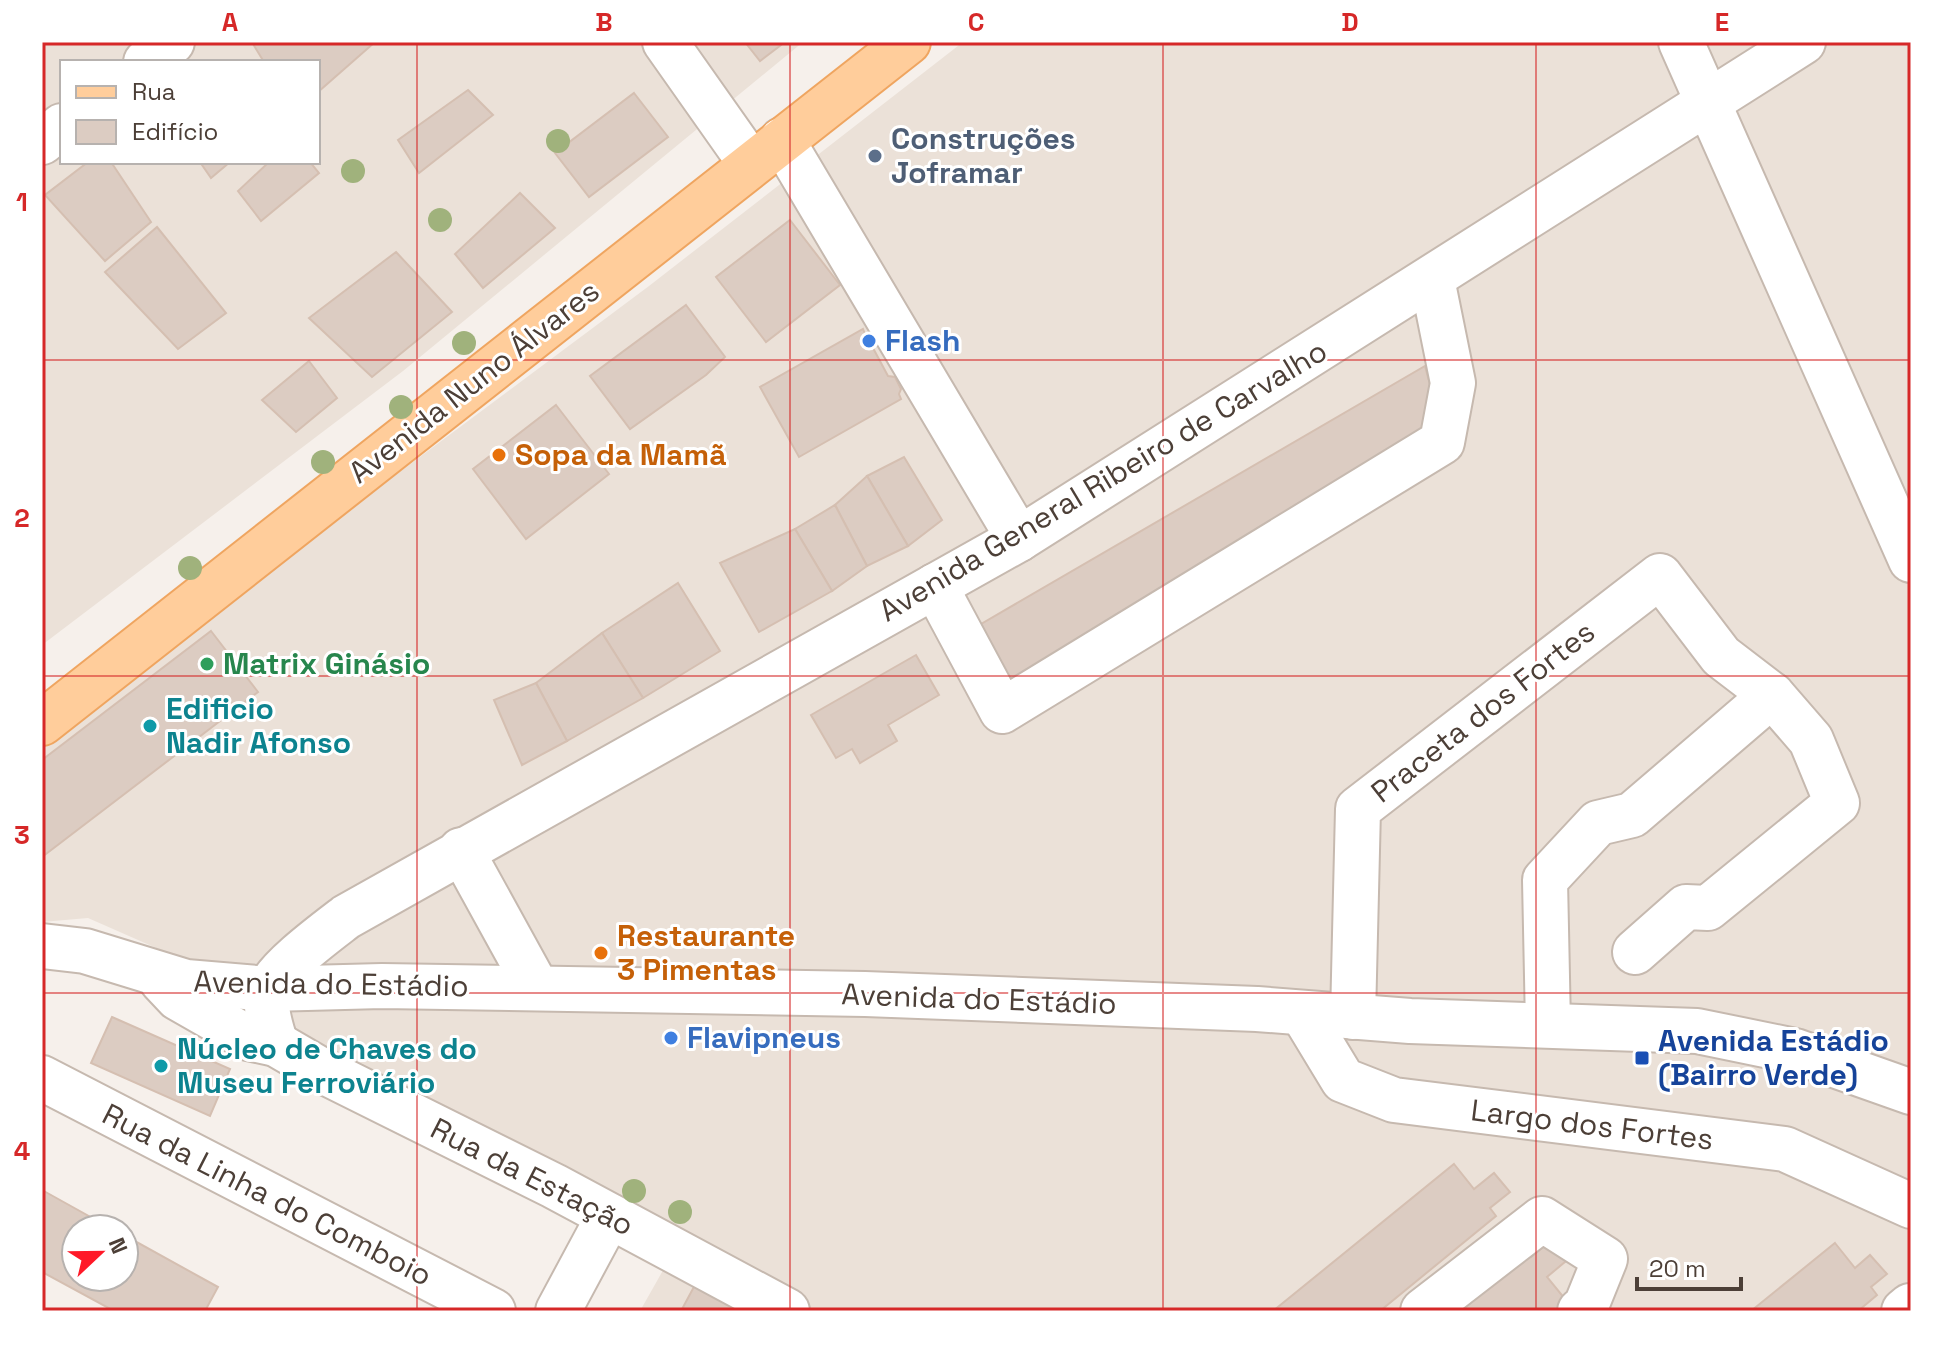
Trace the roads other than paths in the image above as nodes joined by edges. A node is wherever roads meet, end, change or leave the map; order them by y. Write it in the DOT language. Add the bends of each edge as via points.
graph roads {
  1 [pos="172,42"];
  2 [pos="665,42"];
  3 [pos="908,42"];
  4 [pos="1681,42"];
  5 [pos="1803,42"];
  6 [pos="149,60"];
  7 [pos="1710,103"];
  8 [pos="60,128"];
  9 [pos="42,142"];
  10 [pos="766,152"];
  11 [pos="1432,279"];
  12 [pos="1019,539"];
  13 [pos="1911,560"];
  14 [pos="935,586"];
  15 [pos="1772,695"];
  16 [pos="42,723"];
  17 [pos="461,850"];
  18 [pos="346,917"];
  19 [pos="42,946"];
  20 [pos="1635,952"];
  21 [pos="157,975"];
  22 [pos="359,987"];
  23 [pos="537,988"];
  24 [pos="269,989"];
  25 [pos="1303,1014"];
  26 [pos="1353,1017"];
  27 [pos="1548,1025"];
  28 [pos="276,1044"];
  29 [pos="42,1078"];
  30 [pos="1911,1092"];
  31 [pos="1911,1206"];
  32 [pos="609,1216"];
  33 [pos="1910,1306"];
  34 [pos="493,1311"];
  35 [pos="558,1311"];
  36 [pos="787,1311"];
  37 [pos="1423,1311"];
  38 [pos="1580,1311"];
  39 [pos="1904,1311"];
  1 -- 6 [label="street"];
  2 -- 10 [label="street"];
  3 -- 10 [label="main road, Avenida Nuno Álvares"];
  4 -- 7 [label="street"];
  5 -- 7 [label="street, Avenida General Ribeiro de Carvalho"];
  7 -- 11 [label="street, Avenida General Ribeiro de Carvalho"];
  7 -- 13 [label="street"];
  8 -- 9 [label="street"];
  10 -- 12 [label="street"];
  10 -- 16 [label="main road, Avenida Nuno Álvares"];
  11 -- 12 [label="street, Avenida General Ribeiro de Carvalho"];
  11 -- 14 [label="street" via="1453,383 1442,442 1002,711"];
  12 -- 14 [label="street, Avenida General Ribeiro de Carvalho"];
  14 -- 17 [label="street, Avenida General Ribeiro de Carvalho"];
  15 -- 20 [label="street" via="1811,740 1837,803 1708,908 1686,907"];
  15 -- 26 [label="street, Praceta dos Fortes" via="1721,656 1660,576 1358,809"];
  15 -- 27 [label="street" via="1632,815 1598,823 1545,880"];
  17 -- 18 [label="street, Avenida General Ribeiro de Carvalho"];
  17 -- 23 [label="street"];
  18 -- 22 [label="street"];
  18 -- 24 [label="street, Avenida General Ribeiro de Carvalho" via="297,956"];
  19 -- 21 [label="street, Avenida do Estádio" via="85,951"];
  21 -- 24 [label="street, Avenida do Estádio"];
  21 -- 28 [label="street, Rua da Estação" via="190,1005 248,1038"];
  22 -- 23 [label="street, Avenida do Estádio"];
  22 -- 24 [label="street, Avenida do Estádio"];
  23 -- 25 [label="street, Avenida do Estádio" via="865,994"];
  24 -- 28 [label="street" via="268,1021"];
  25 -- 26 [label="street, Avenida do Estádio"];
  25 -- 31 [label="street, Largo dos Fortes" via="1343,1080 1394,1100 1785,1149"];
  26 -- 27 [label="street, Avenida do Estádio"];
  27 -- 30 [label="street, Avenida do Estádio" via="1732,1037 1809,1055"];
  28 -- 32 [label="street, Rua da Estação"];
  29 -- 34 [label="street, Rua da Linha do Comboio"];
  32 -- 35 [label="street"];
  32 -- 36 [label="street, Rua da Estação"];
  33 -- 39 [label="street"];
  37 -- 38 [label="street" via="1542,1219 1605,1259"];
}
